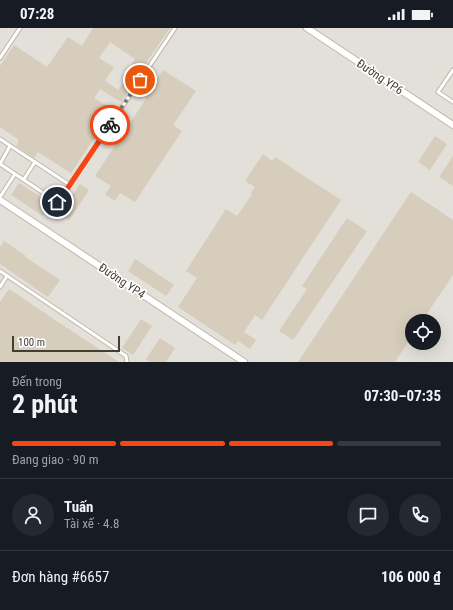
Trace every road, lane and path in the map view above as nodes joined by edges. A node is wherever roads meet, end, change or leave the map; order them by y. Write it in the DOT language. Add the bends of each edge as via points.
graph roads {
  1 [pos="20,28"];
  2 [pos="175,28"];
  3 [pos="307,28"];
  4 [pos="0,58"];
  5 [pos="453,70"];
  6 [pos="453,102"];
  7 [pos="453,125"];
  8 [pos="0,139"];
  9 [pos="10,146"];
  10 [pos="35,162"];
  11 [pos="0,164"];
  12 [pos="15,174"];
  13 [pos="24,180"];
  14 [pos="70,185"];
  15 [pos="0,198"];
  16 [pos="0,271"];
  17 [pos="7,276"];
  18 [pos="0,287"];
  19 [pos="126,362"];
  20 [pos="244,362"];
  1 -- 4 [label="lane"];
  2 -- 14 [label="lane"];
  3 -- 7 [label="street, Đường YP6"];
  5 -- 6 [label="lane" via="438,92"];
  8 -- 9 [label="lane"];
  9 -- 10 [label="lane"];
  9 -- 11 [label="lane"];
  10 -- 13 [label="lane"];
  10 -- 14 [label="lane"];
  11 -- 12 [label="lane"];
  12 -- 13 [label="lane"];
  12 -- 15 [label="lane"];
  13 -- 14 [label="lane" via="57,202"];
  15 -- 20 [label="street, Đường YP4"];
  16 -- 17 [label="lane"];
  17 -- 18 [label="lane"];
  17 -- 19 [label="lane" via="126,356"];
}
